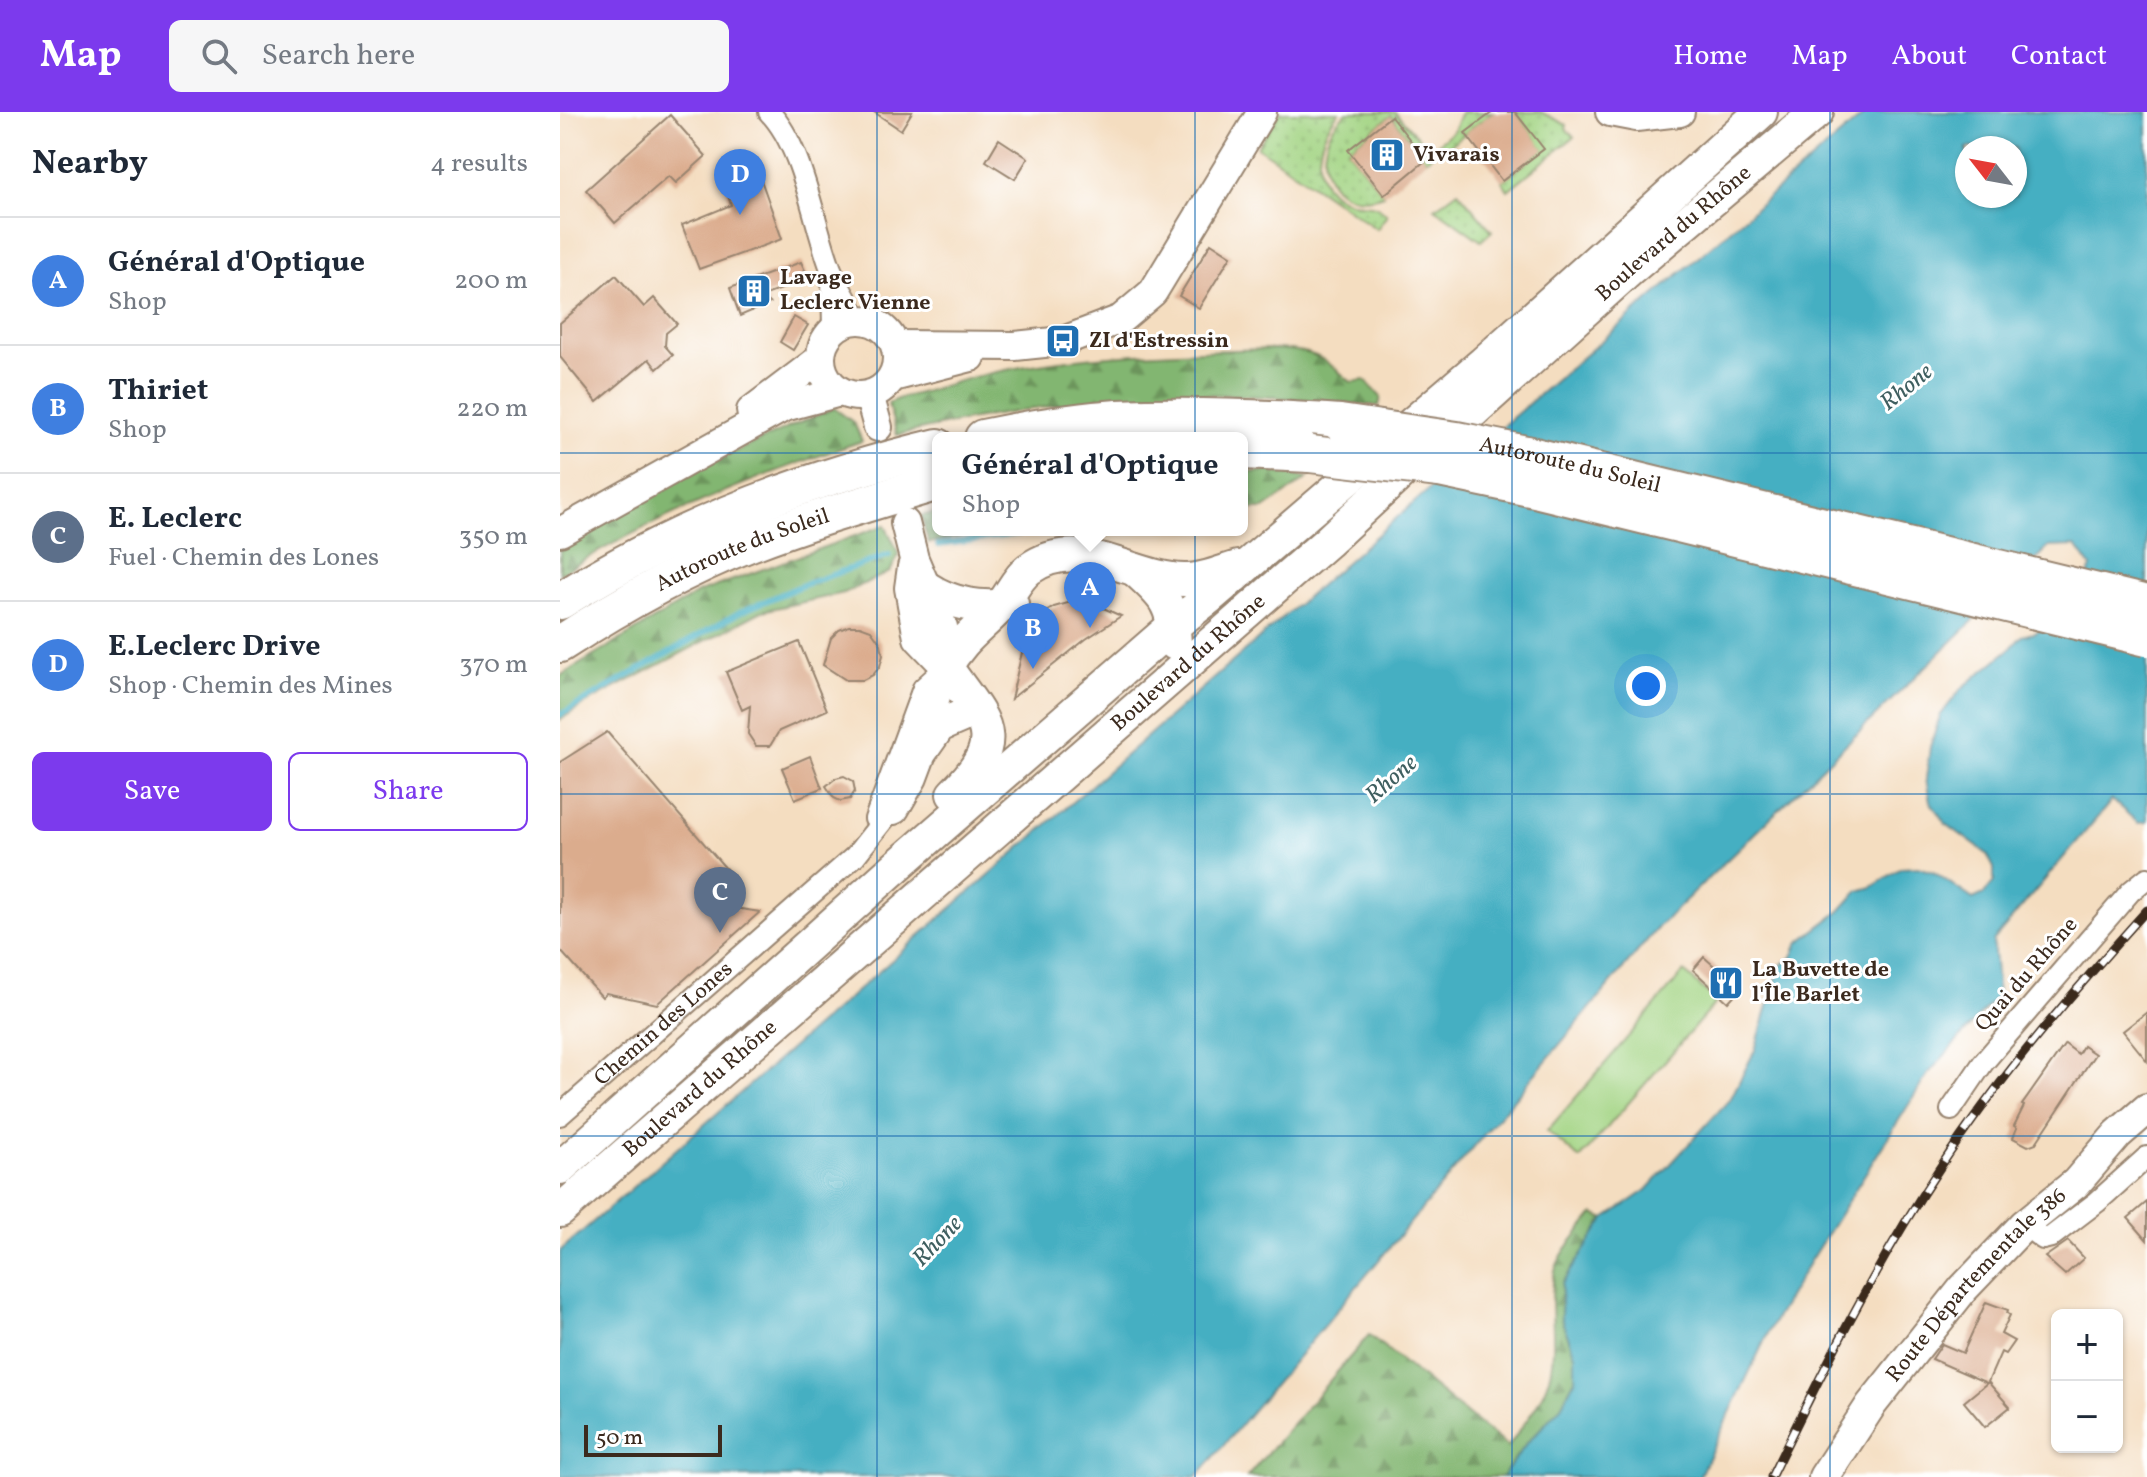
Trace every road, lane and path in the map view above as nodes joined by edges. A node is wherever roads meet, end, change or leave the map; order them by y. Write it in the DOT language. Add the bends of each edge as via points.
graph roads {
  1 [pos="769,112"];
  2 [pos="1262,112"];
  3 [pos="1610,112"];
  4 [pos="1680,112"];
  5 [pos="1761,112"];
  6 [pos="1817,112"];
  7 [pos="846,324"];
  8 [pos="896,345"];
  9 [pos="1015,346"];
  10 [pos="821,358"];
  11 [pos="893,377"];
  12 [pos="840,392"];
  13 [pos="869,395"];
  14 [pos="878,427"];
  15 [pos="1015,432"];
  16 [pos="1440,437"];
  17 [pos="932,449"];
  18 [pos="1248,451"];
  19 [pos="690,458"];
  20 [pos="932,484"];
  21 [pos="905,523"];
  22 [pos="560,532"];
  23 [pos="914,559"];
  24 [pos="1246,565"];
  25 [pos="1135,570"];
  26 [pos="927,588"];
  27 [pos="560,601"];
  28 [pos="2147,604"];
  29 [pos="1001,606"];
  30 [pos="1174,625"];
  31 [pos="2147,638"];
  32 [pos="560,644"];
  33 [pos="946,667"];
  34 [pos="976,710"];
  35 [pos="893,808"];
  36 [pos="873,835"];
  37 [pos="889,873"];
  38 [pos="2147,878"];
  39 [pos="746,1049"];
  40 [pos="2147,1109"];
  41 [pos="1951,1110"];
  42 [pos="560,1115"];
  43 [pos="2147,1157"];
  44 [pos="560,1168"];
  45 [pos="560,1211"];
  46 [pos="2024,1225"];
  47 [pos="1824,1477"];
  1 -- 7 [label="street" via="796,161"];
  2 -- 9 [label="main road" via="1169,267 1138,307 1063,341"];
  3 -- 4 [label="main road" via="1636,117"];
  5 -- 24 [label="highway, Boulevard du Rhône" via="1483,363"];
  6 -- 16 [label="highway, Boulevard du Rhône"];
  7 -- 8 [label="main road" via="869,320 883,327"];
  7 -- 10 [label="main road" via="824,343"];
  8 -- 9 [label="main road"];
  8 -- 11 [label="main road"];
  9 -- 11 [label="main road"];
  10 -- 12 [label="main road" via="824,374"];
  10 -- 19 [label="main road"];
  11 -- 13 [label="main road"];
  12 -- 13 [label="main road"];
  12 -- 19 [label="main road" via="784,407"];
  13 -- 14 [label="main road"];
  15 -- 28 [label="highway, Autoroute du Soleil, bridge" via="1117,418 1222,417 1340,423 1457,440"];
  16 -- 30 [label="highway" via="1313,533 1213,624 1197,629"];
  16 -- 39 [label="highway, Boulevard du Rhône" via="1327,542"];
  17 -- 27 [label="highway, Autoroute du Soleil" via="820,480 717,518"];
  18 -- 31 [label="highway, Autoroute du Soleil, bridge" via="1439,469"];
  19 -- 22 [label="main road"];
  20 -- 32 [label="highway, Autoroute du Soleil" via="749,543 665,582"];
  21 -- 23 [label="main road, Chemin des Lones"];
  23 -- 26 [label="main road, Chemin des Lones"];
  23 -- 33 [label="main road, Chemin des Lones" via="909,588 918,638"];
  24 -- 25 [label="highway" via="1187,581"];
  24 -- 30 [label="highway, Boulevard du Rhône"];
  25 -- 29 [label="highway" via="1100,557 1049,560 1025,572"];
  25 -- 30 [label="highway" via="1166,601"];
  26 -- 29 [label="highway" via="961,604"];
  26 -- 33 [label="main road, Chemin des Lones" via="943,627"];
  29 -- 30 [label="highway" via="1051,581 1095,577 1113,582"];
  29 -- 33 [label="highway" via="958,646"];
  30 -- 37 [label="highway, Boulevard du Rhône"];
  30 -- 39 [label="highway" via="1175,645 1157,666 891,897"];
  33 -- 34 [label="highway"];
  33 -- 35 [label="street, Chemin des Lones" via="939,701 918,735"];
  33 -- 36 [label="street" via="923,688 876,811"];
  34 -- 35 [label="highway" via="939,726"];
  34 -- 37 [label="highway" via="986,729 987,749 979,767 904,842"];
  35 -- 36 [label="street, Chemin des Lones"];
  36 -- 42 [label="street, Chemin des Lones"];
  37 -- 44 [label="highway, Boulevard du Rhône"];
  38 -- 41 [label="street, Quai du Rhône" via="2021,1017"];
  39 -- 45 [label="highway, Boulevard du Rhône"];
  40 -- 46 [label="main road, Route Départementale 386" via="2076,1183"];
  43 -- 46 [label="street" via="2051,1237 2043,1239"];
  46 -- 47 [label="main road, Route Départementale 386" via="1926,1334"];
}
